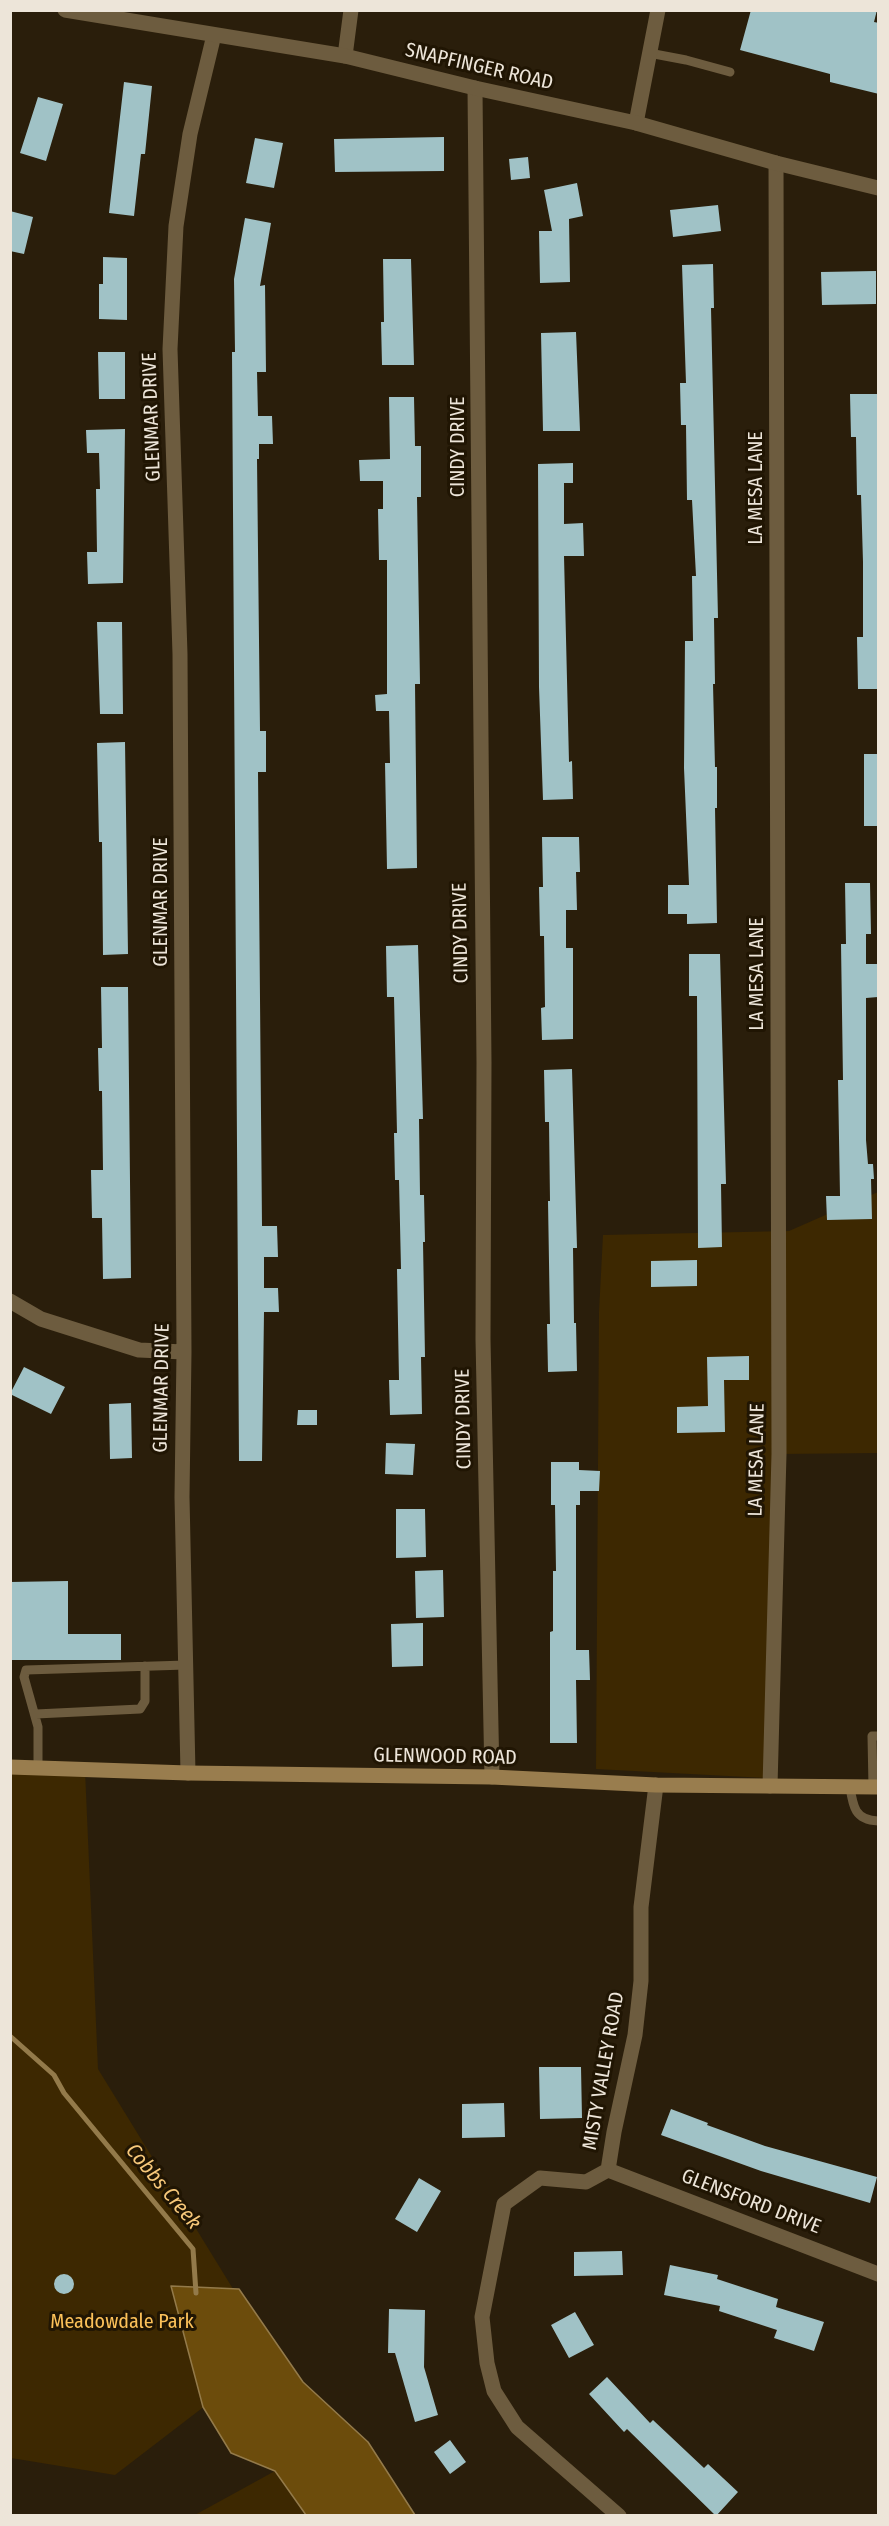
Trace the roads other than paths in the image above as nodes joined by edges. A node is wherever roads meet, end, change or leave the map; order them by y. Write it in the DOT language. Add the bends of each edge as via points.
graph roads {
  1 [pos="65,10"];
  2 [pos="351,10"];
  3 [pos="658,10"];
  4 [pos="214,35"];
  5 [pos="650,53"];
  6 [pos="345,56"];
  7 [pos="730,72"];
  8 [pos="475,88"];
  9 [pos="636,123"];
  10 [pos="776,163"];
  11 [pos="879,188"];
  12 [pos="10,1301"];
  13 [pos="184,1352"];
  14 [pos="186,1665"];
  15 [pos="145,1666"];
  16 [pos="36,1714"];
  17 [pos="879,1736"];
  18 [pos="10,1767"];
  19 [pos="38,1768"];
  20 [pos="188,1773"];
  21 [pos="492,1777"];
  22 [pos="656,1785"];
  23 [pos="770,1786"];
  24 [pos="850,1787"];
  25 [pos="876,1787"];
  26 [pos="879,1821"];
  27 [pos="608,2170"];
  28 [pos="879,2274"];
  29 [pos="619,2516"];
  1 -- 4 [label="street, SNAPFINGER ROAD"];
  2 -- 6 [label="street"];
  3 -- 5 [label="street"];
  4 -- 6 [label="street, SNAPFINGER ROAD"];
  4 -- 13 [label="street, GLENMAR DRIVE" via="190,134 176,226 170,349 180,654"];
  5 -- 7 [label="lane"];
  5 -- 9 [label="street"];
  6 -- 8 [label="street, SNAPFINGER ROAD"];
  8 -- 9 [label="street, SNAPFINGER ROAD"];
  8 -- 21 [label="street, CINDY DRIVE" via="483,1339"];
  9 -- 10 [label="street, SNAPFINGER ROAD"];
  10 -- 11 [label="street, SNAPFINGER ROAD"];
  10 -- 23 [label="street, LA MESA LANE" via="778,1454"];
  12 -- 13 [label="street" via="41,1319 139,1350"];
  13 -- 14 [label="street, GLENMAR DRIVE"];
  14 -- 15 [label="lane"];
  14 -- 20 [label="street, GLENMAR DRIVE"];
  15 -- 16 [label="lane" via="145,1701 140,1709"];
  15 -- 16 [label="lane" via="26,1670 24,1677"];
  16 -- 19 [label="lane"];
  17 -- 25 [label="lane" via="872,1736"];
  18 -- 19 [label="main road, GLENWOOD ROAD"];
  19 -- 20 [label="main road, GLENWOOD ROAD"];
  20 -- 21 [label="main road, GLENWOOD ROAD"];
  21 -- 22 [label="main road, GLENWOOD ROAD"];
  22 -- 23 [label="main road, GLENWOOD ROAD"];
  22 -- 27 [label="street, MISTY VALLEY ROAD" via="641,1907 635,2035"];
  23 -- 24 [label="main road, GLENWOOD ROAD"];
  24 -- 25 [label="main road, GLENWOOD ROAD"];
  24 -- 26 [label="lane" via="853,1807 859,1815"];
  27 -- 28 [label="street, GLENSFORD DRIVE"];
  27 -- 29 [label="street, MISTY VALLEY ROAD" via="586,2182 540,2178 504,2204 482,2317 494,2391 517,2427"];
}
